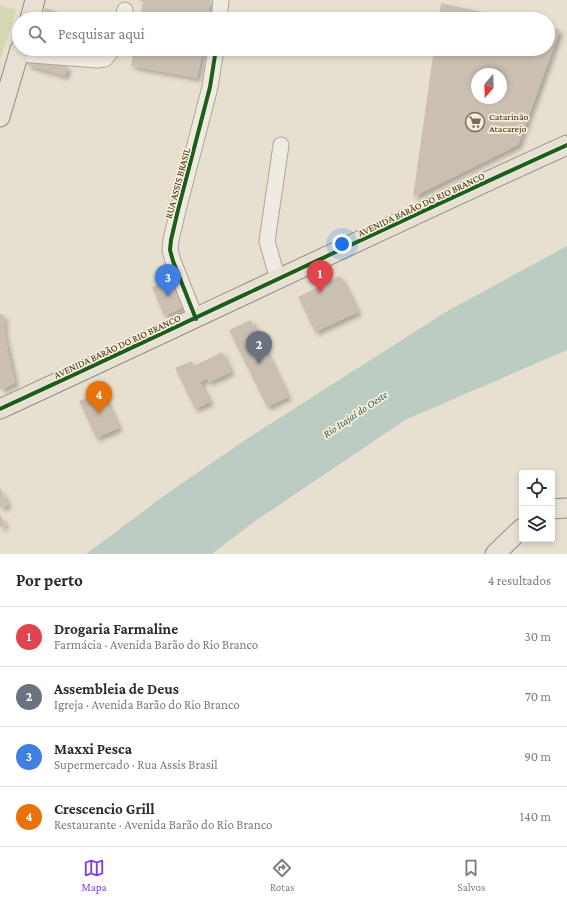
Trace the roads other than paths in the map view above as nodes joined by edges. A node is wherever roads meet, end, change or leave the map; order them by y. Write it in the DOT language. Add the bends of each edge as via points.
graph roads {
  1 [pos="35,0"];
  2 [pos="221,0"];
  3 [pos="32,12"];
  4 [pos="220,12"];
  5 [pos="19,56"];
  6 [pos="58,56"];
  7 [pos="107,56"];
  8 [pos="215,56"];
  9 [pos="0,117"];
  10 [pos="281,145"];
  11 [pos="567,146"];
  12 [pos="279,279"];
  13 [pos="196,319"];
  14 [pos="0,409"];
  15 [pos="567,508"];
  16 [pos="555,509"];
  17 [pos="519,531"];
  18 [pos="495,554"];
  1 -- 3 [label="main road"];
  2 -- 4 [label="street"];
  5 -- 9 [label="main road"];
  6 -- 7 [label="street" via="97,60"];
  8 -- 13 [label="street, RUA ASSIS BRASIL" via="210,87 170,250"];
  10 -- 12 [label="street" via="267,241"];
  11 -- 12 [label="main road, AVENIDA BARÃO DO RIO BRANCO"];
  12 -- 13 [label="main road, AVENIDA BARÃO DO RIO BRANCO"];
  13 -- 14 [label="main road, AVENIDA BARÃO DO RIO BRANCO"];
  15 -- 16 [label="main road"];
  17 -- 18 [label="main road"];
}
